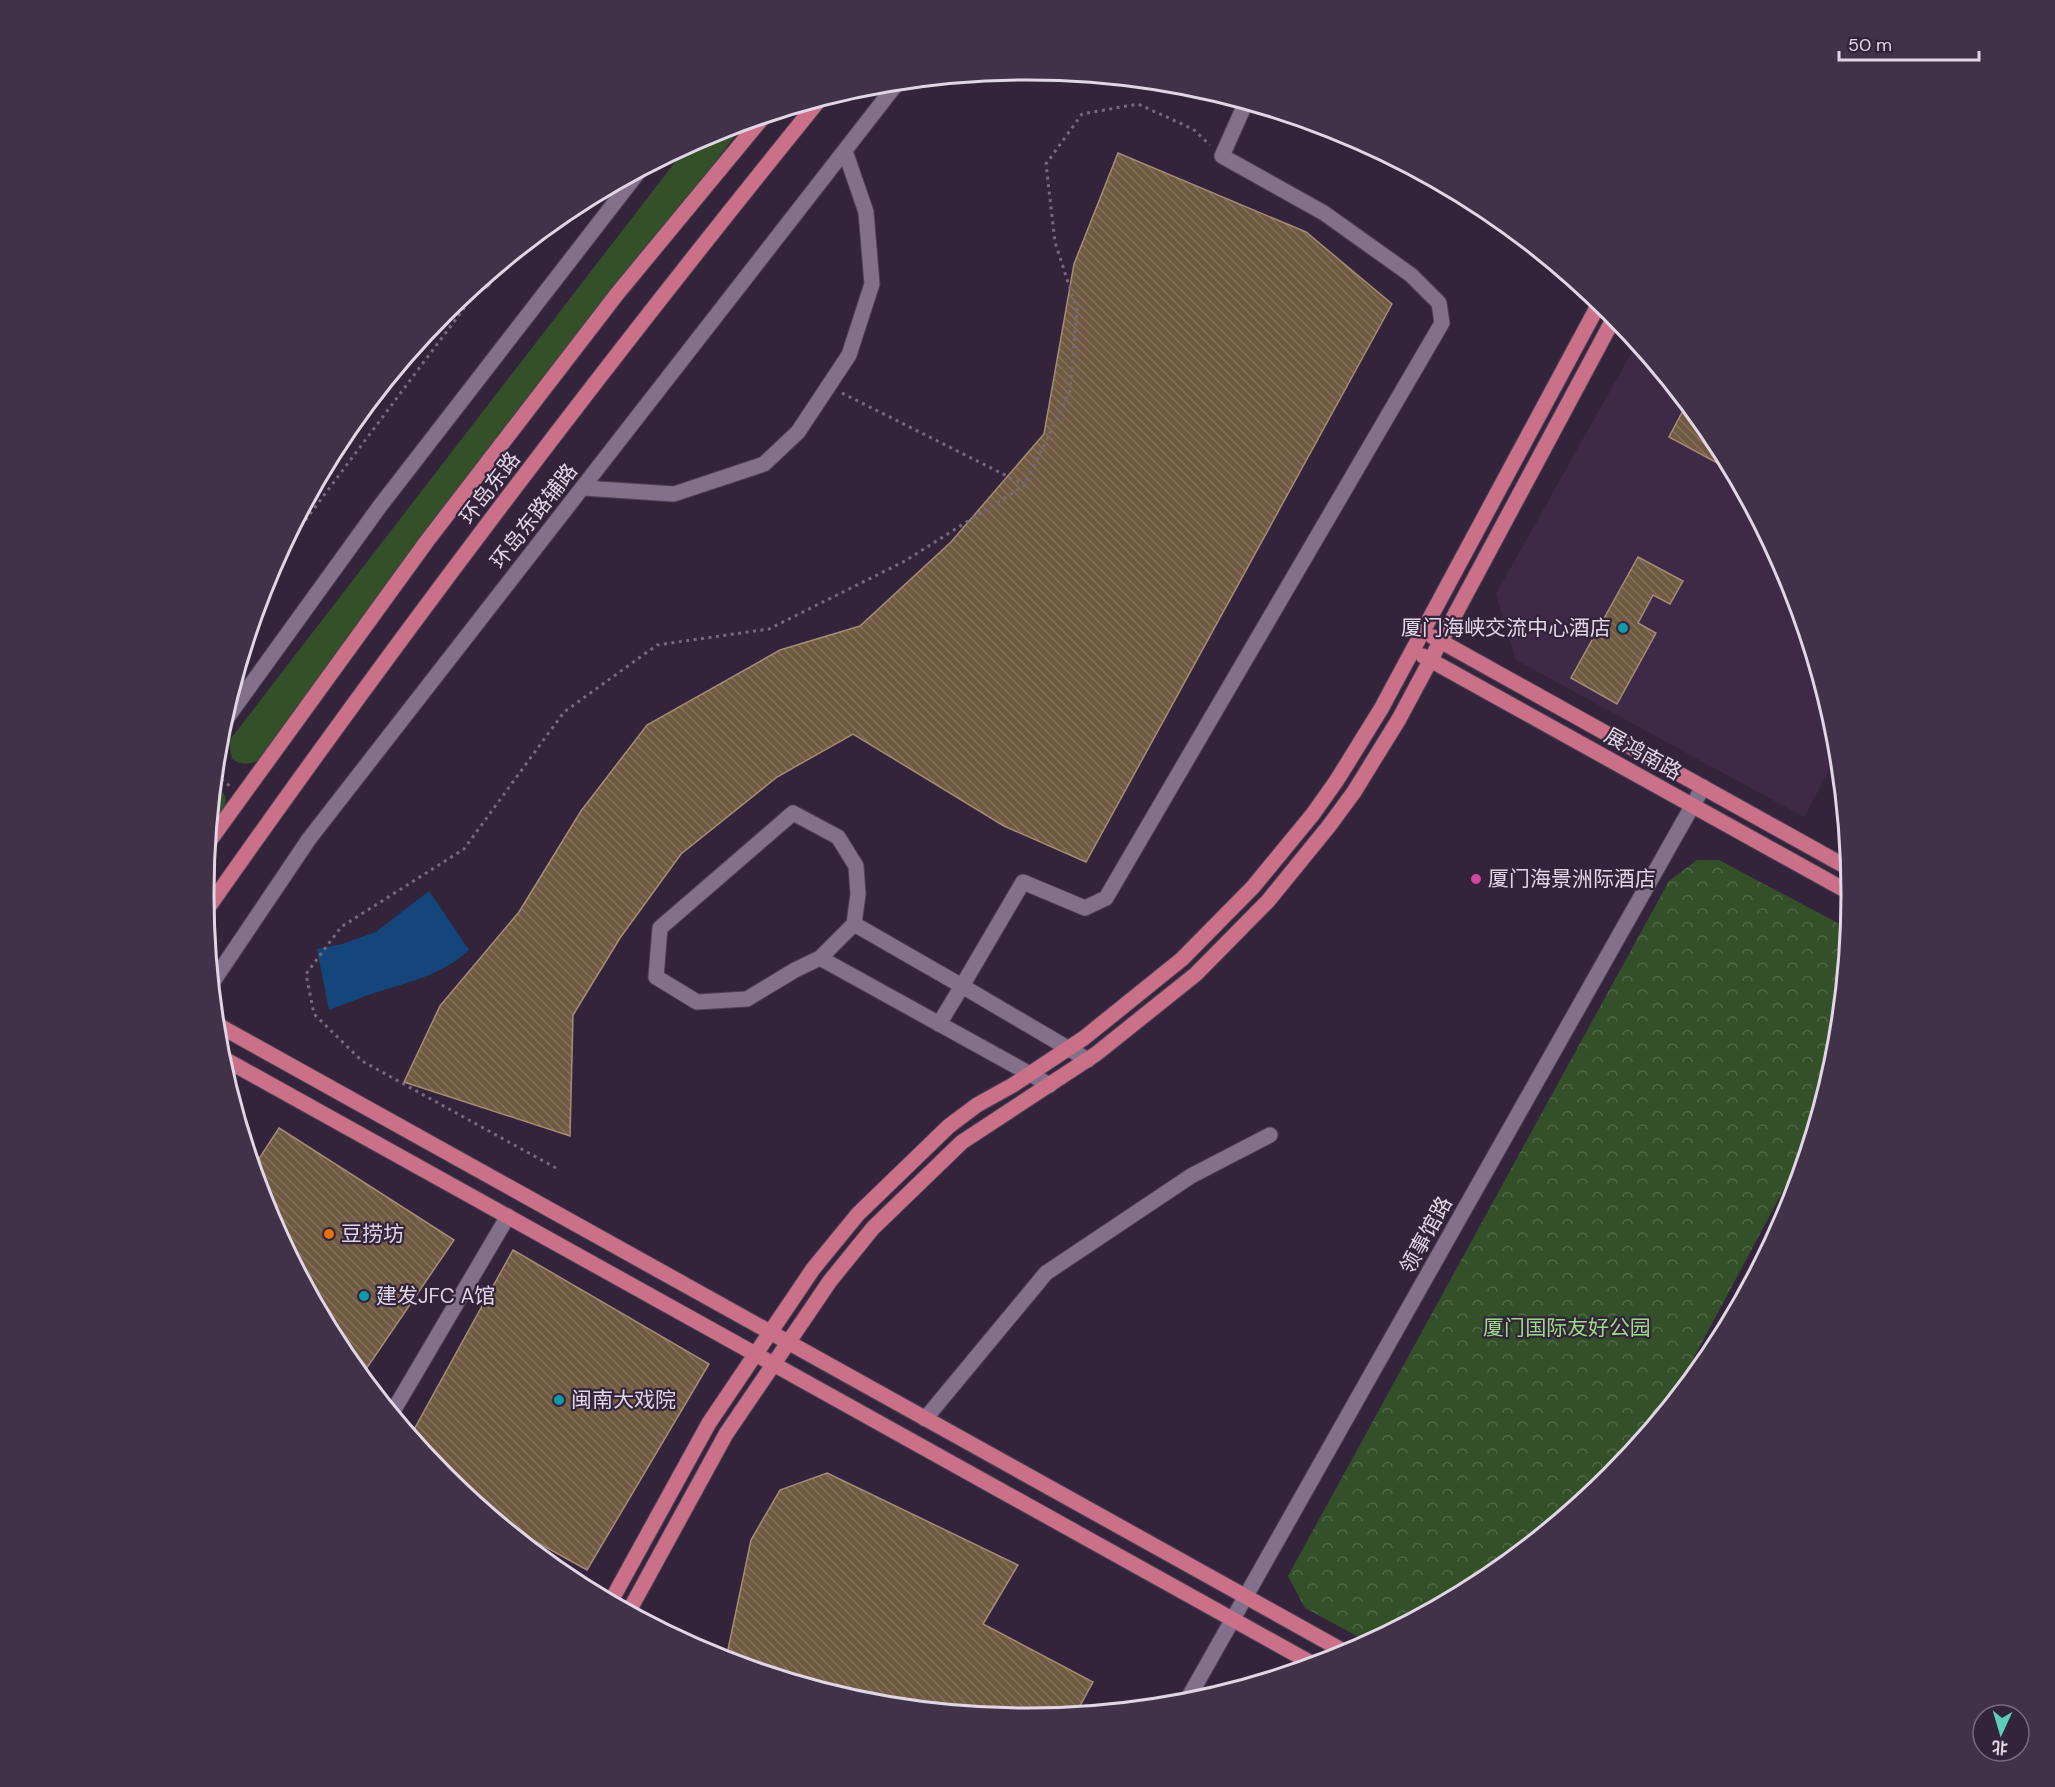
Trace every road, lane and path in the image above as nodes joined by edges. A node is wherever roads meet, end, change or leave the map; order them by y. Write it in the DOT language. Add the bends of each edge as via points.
graph roads {
  1 [pos="891,91"];
  2 [pos="812,108"];
  3 [pos="1243,109"];
  4 [pos="755,127"];
  5 [pos="845,151"];
  6 [pos="1222,156"];
  7 [pos="629,184"];
  8 [pos="461,310"];
  9 [pos="1595,311"];
  10 [pos="1610,326"];
  11 [pos="828,386"];
  12 [pos="1025,485"];
  13 [pos="583,488"];
  14 [pos="301,525"];
  15 [pos="1423,632"];
  16 [pos="1441,642"];
  17 [pos="1413,650"];
  18 [pos="1431,660"];
  19 [pos="236,706"];
  20 [pos="1703,787"];
  21 [pos="1692,806"];
  22 [pos="216,832"];
  23 [pos="1840,864"];
  24 [pos="1841,888"];
  25 [pos="213,900"];
  26 [pos="854,924"];
  27 [pos="820,958"];
  28 [pos="218,975"];
  29 [pos="962,986"];
  30 [pos="939,1024"];
  31 [pos="225,1029"];
  32 [pos="1068,1048"];
  33 [pos="1088,1060"];
  34 [pos="232,1063"];
  35 [pos="1029,1074"];
  36 [pos="1050,1084"];
  37 [pos="1270,1135"];
  38 [pos="556,1168"];
  39 [pos="508,1216"];
  40 [pos="770,1333"];
  41 [pos="788,1343"];
  42 [pos="756,1354"];
  43 [pos="774,1364"];
  44 [pos="396,1406"];
  45 [pos="925,1419"];
  46 [pos="615,1595"];
  47 [pos="1246,1597"];
  48 [pos="632,1604"];
  49 [pos="1233,1620"];
  50 [pos="1336,1647"];
  51 [pos="1304,1659"];
  52 [pos="1193,1690"];
  1 -- 5 [label="street, 环岛东路辅路"];
  2 -- 25 [label="main road, 环岛东路" via="579,404"];
  3 -- 6 [label="street"];
  4 -- 22 [label="main road, 环岛东路" via="617,294 427,540"];
  5 -- 11 [label="street" via="866,212 872,284 849,355"];
  5 -- 13 [label="street, 环岛东路辅路"];
  6 -- 12 [label="path" via="1193,129 1138,104 1082,114 1046,164 1055,242 1077,310 1070,391"];
  6 -- 29 [label="street" via="1324,213 1411,275 1439,303 1442,323 1106,898 1085,908 1023,882"];
  7 -- 19 [label="street" via="380,506"];
  8 -- 14 [label="path"];
  9 -- 15 [label="main road"];
  10 -- 16 [label="main road"];
  11 -- 12 [label="path"];
  11 -- 13 [label="street" via="798,432 764,464 674,494"];
  12 -- 38 [label="path" via="905,561 769,629 657,645 564,712 464,849 341,927 306,974 314,1014 362,1061"];
  13 -- 28 [label="street, 环岛东路辅路" via="309,839"];
  15 -- 16 [label="main road, 展鸿南路"];
  15 -- 17 [label="main road"];
  16 -- 18 [label="main road"];
  16 -- 20 [label="main road, 展鸿南路"];
  17 -- 18 [label="main road, 展鸿南路"];
  17 -- 32 [label="main road" via="1337,780 1284,852 1182,959"];
  18 -- 21 [label="main road, 展鸿南路"];
  18 -- 33 [label="main road" via="1354,792 1287,879 1196,974"];
  20 -- 21 [label="street, 领事馆路"];
  20 -- 23 [label="main road, 展鸿南路"];
  21 -- 24 [label="main road, 展鸿南路"];
  21 -- 47 [label="street, 领事馆路"];
  26 -- 27 [label="street"];
  26 -- 27 [label="street" via="856,866 838,837 793,813 660,928 656,977 697,1002 747,999"];
  26 -- 29 [label="street"];
  27 -- 30 [label="street"];
  29 -- 30 [label="street"];
  29 -- 32 [label="street"];
  30 -- 35 [label="street"];
  31 -- 40 [label="main road"];
  32 -- 33 [label="street"];
  32 -- 35 [label="main road"];
  33 -- 36 [label="main road"];
  34 -- 39 [label="main road"];
  35 -- 36 [label="street"];
  35 -- 40 [label="main road" via="949,1126 874,1198 813,1269"];
  36 -- 41 [label="main road" via="962,1142 896,1205 851,1254"];
  37 -- 45 [label="street" via="1191,1176 1046,1273"];
  39 -- 42 [label="main road"];
  39 -- 44 [label="street"];
  40 -- 41 [label="main road"];
  40 -- 42 [label="main road"];
  41 -- 43 [label="main road"];
  41 -- 45 [label="main road"];
  42 -- 43 [label="main road"];
  42 -- 46 [label="main road" via="709,1423"];
  43 -- 48 [label="main road" via="726,1434"];
  43 -- 49 [label="main road"];
  45 -- 47 [label="main road"];
  47 -- 49 [label="street, 领事馆路"];
  47 -- 50 [label="main road"];
  49 -- 51 [label="main road"];
  49 -- 52 [label="street, 领事馆路"];
}
